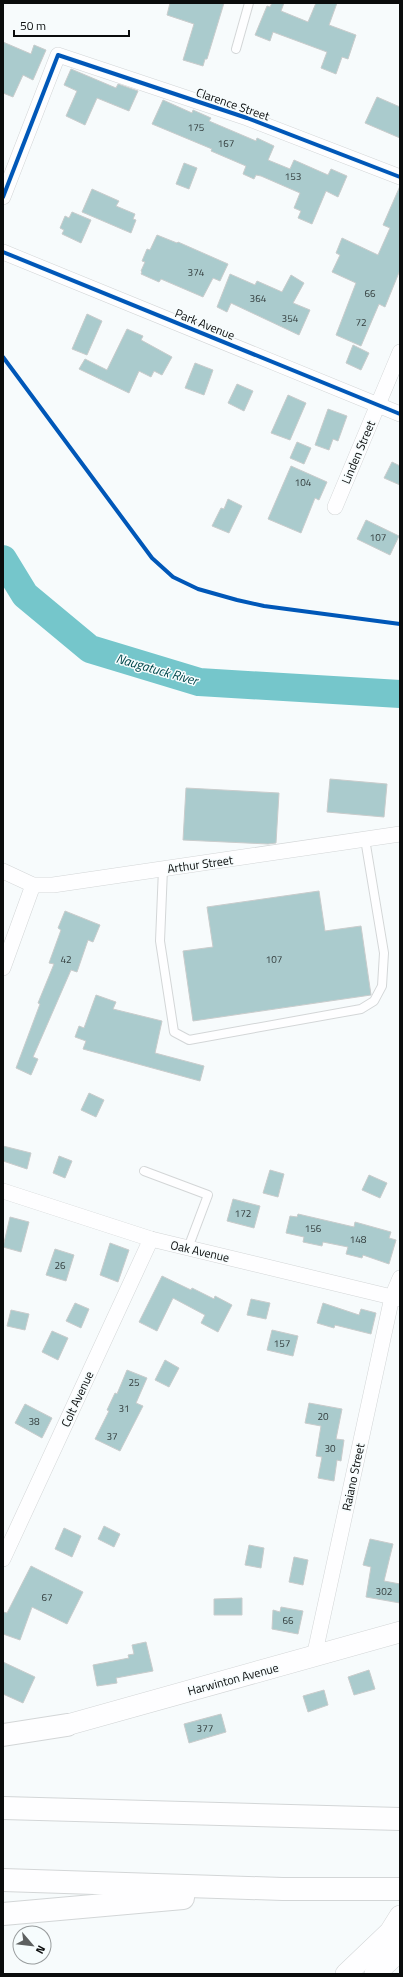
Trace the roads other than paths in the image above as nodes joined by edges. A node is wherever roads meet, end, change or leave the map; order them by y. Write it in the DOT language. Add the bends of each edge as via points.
graph roads {
  1 [pos="249,3"];
  2 [pos="236,49"];
  3 [pos="400,177"];
  4 [pos="3,197"];
  5 [pos="3,252"];
  6 [pos="400,352"];
  7 [pos="378,405"];
  8 [pos="400,414"];
  9 [pos="335,507"];
  10 [pos="400,834"];
  11 [pos="365,839"];
  12 [pos="163,869"];
  13 [pos="3,871"];
  14 [pos="33,885"];
  15 [pos="3,968"];
  16 [pos="144,1171"];
  17 [pos="3,1191"];
  18 [pos="151,1239"];
  19 [pos="188,1248"];
  20 [pos="400,1278"];
  21 [pos="396,1298"];
  22 [pos="3,1559"];
  23 [pos="400,1632"];
  24 [pos="314,1657"];
  25 [pos="67,1724"];
  26 [pos="3,1735"];
  27 [pos="3,1808"];
  28 [pos="400,1819"];
  29 [pos="3,1880"];
  30 [pos="283,1889"];
  31 [pos="396,1889"];
  32 [pos="3,1914"];
  33 [pos="400,1916"];
  34 [pos="400,1947"];
  35 [pos="346,1974"];
  36 [pos="374,1974"];
  1 -- 2 [label="lane"];
  3 -- 4 [label="street, Clarence Street" via="246,118 58,55"];
  5 -- 7 [label="street, Park Avenue"];
  6 -- 7 [label="street, Linden Street"];
  7 -- 8 [label="street, Park Avenue"];
  7 -- 9 [label="street, Linden Street"];
  10 -- 11 [label="street, Arthur Street"];
  11 -- 12 [label="street, Arthur Street"];
  11 -- 12 [label="lane" via="384,953 382,986 374,1001 360,1010 189,1040 174,1032 160,941"];
  12 -- 14 [label="street, Arthur Street" via="53,885"];
  13 -- 14 [label="street, Arthur Street"];
  14 -- 15 [label="street"];
  16 -- 19 [label="lane" via="208,1195"];
  17 -- 18 [label="street, Oak Avenue"];
  18 -- 19 [label="street, Oak Avenue"];
  18 -- 22 [label="street, Colt Avenue"];
  19 -- 21 [label="street, Oak Avenue"];
  20 -- 21 [label="street, Raiano Street"];
  21 -- 24 [label="street, Raiano Street"];
  23 -- 24 [label="main road, Harwinton Avenue"];
  24 -- 25 [label="main road, Harwinton Avenue"];
  25 -- 26 [label="highway"];
  27 -- 28 [label="highway"];
  29 -- 30 [label="highway"];
  30 -- 31 [label="highway"];
  30 -- 32 [label="highway"];
  33 -- 35 [label="main road" via="390,1932"];
  34 -- 36 [label="main road"];
}
